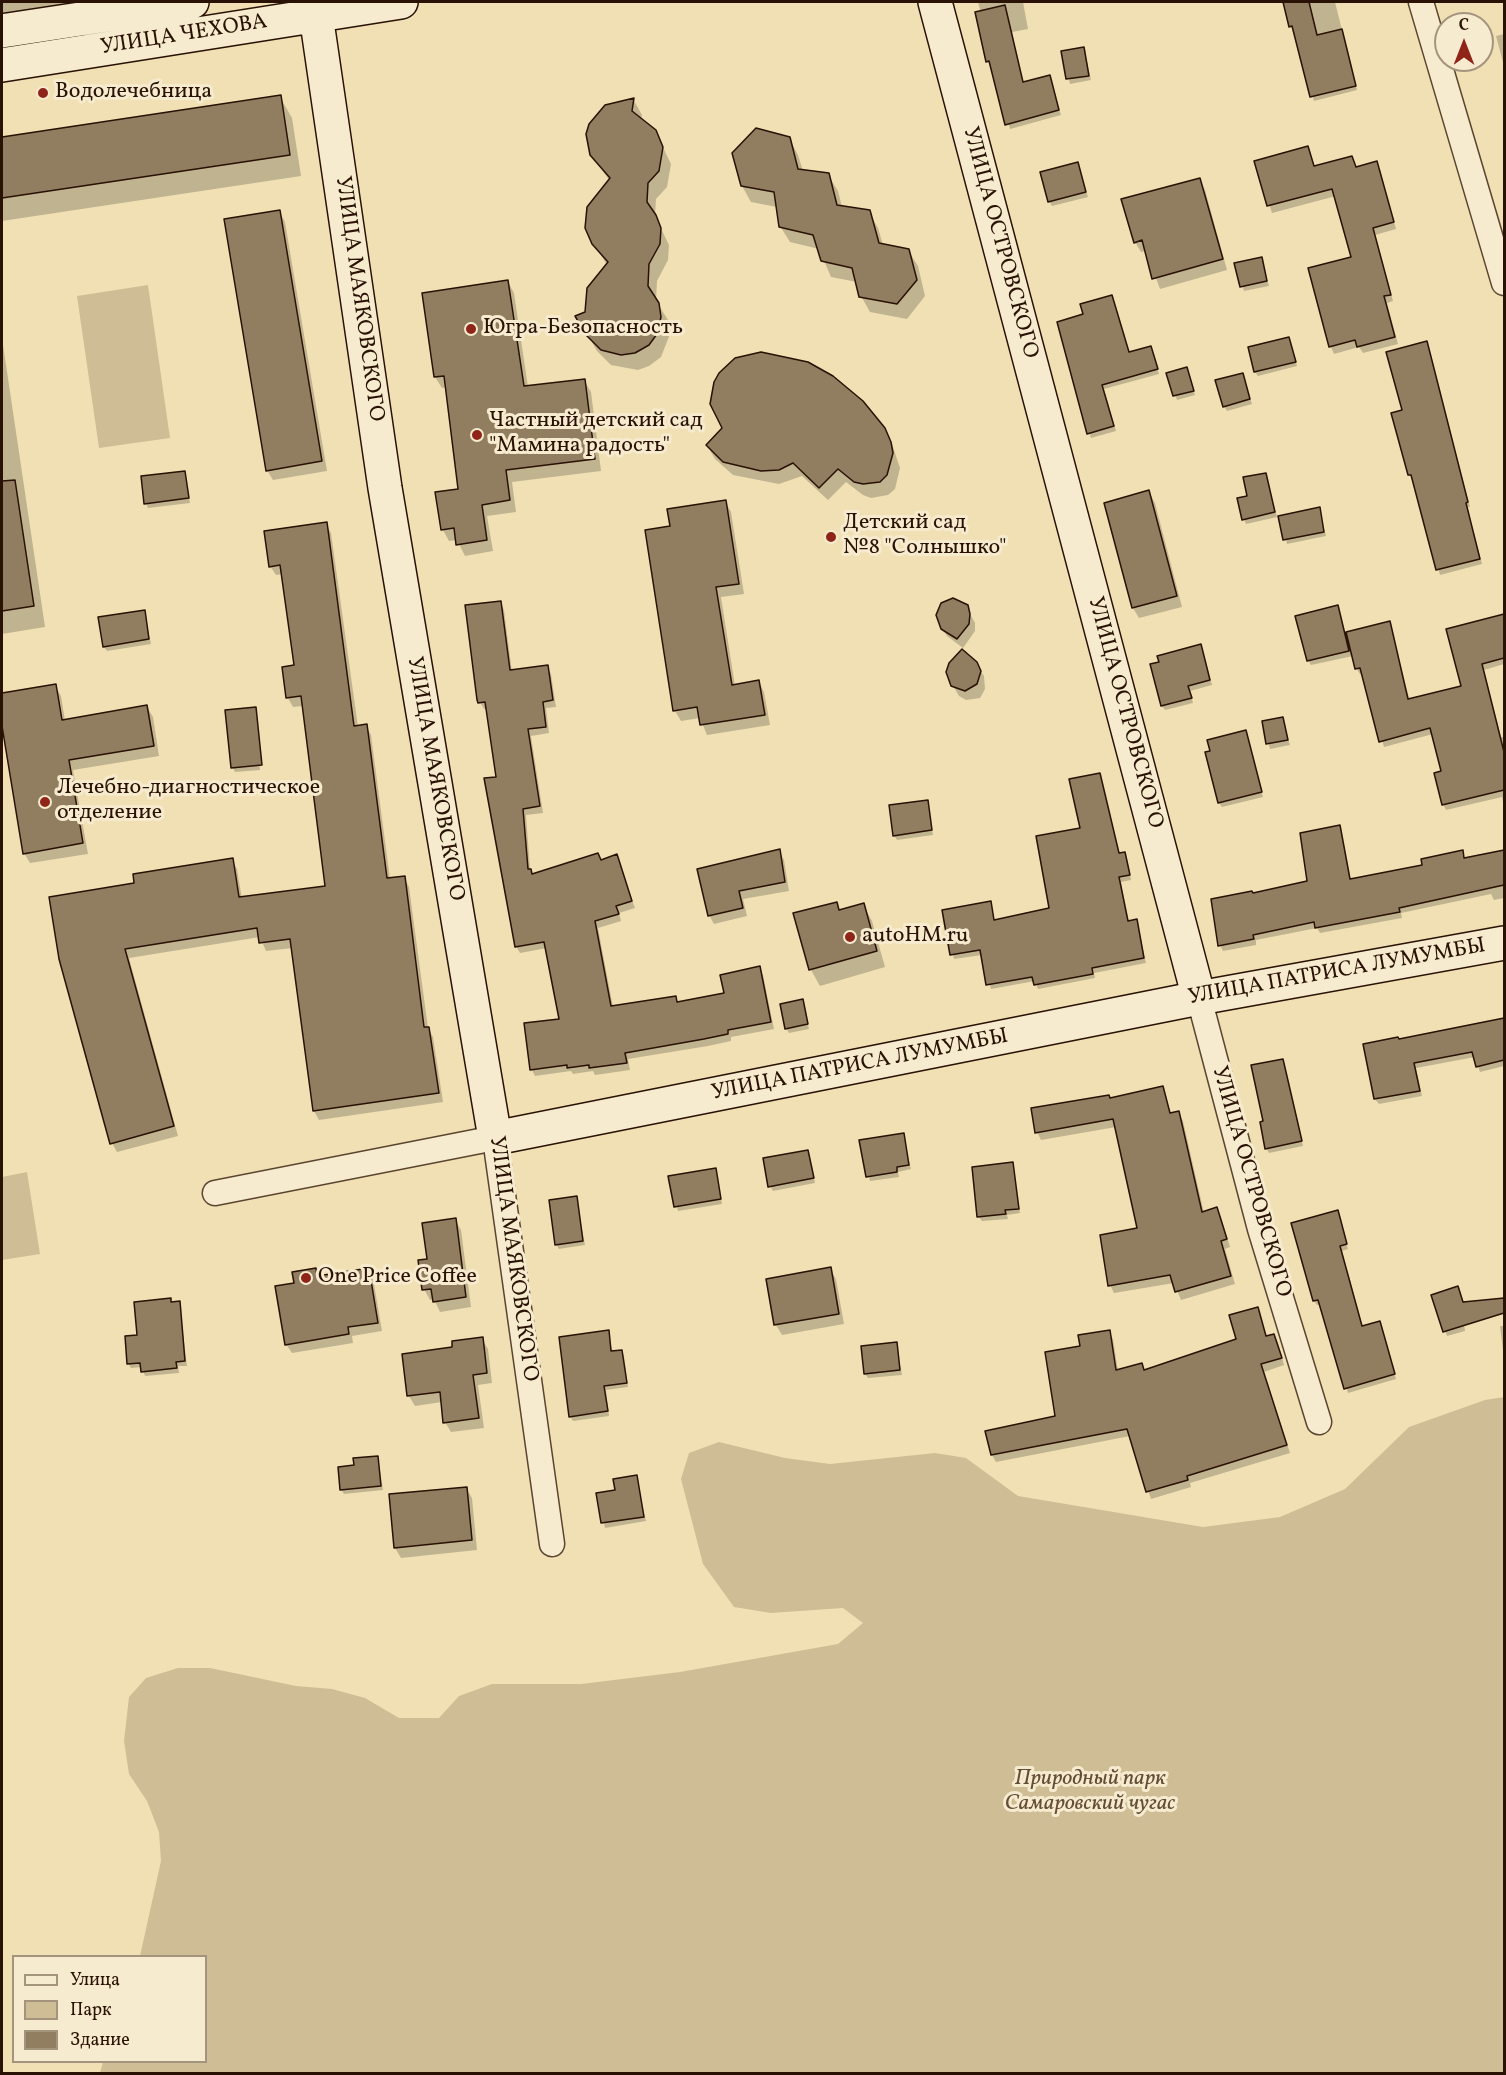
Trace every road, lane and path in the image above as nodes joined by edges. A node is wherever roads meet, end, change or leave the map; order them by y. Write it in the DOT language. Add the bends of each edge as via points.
graph roads {
  1 [pos="192,2"];
  2 [pos="402,2"];
  3 [pos="935,2"];
  4 [pos="1422,2"];
  5 [pos="316,15"];
  6 [pos="2,32"];
  7 [pos="2,65"];
  8 [pos="1504,283"];
  9 [pos="1504,943"];
  10 [pos="1199,998"];
  11 [pos="495,1138"];
  12 [pos="215,1193"];
  13 [pos="1319,1422"];
  14 [pos="552,1544"];
  1 -- 6 [label="street, УЛИЦА ЧЕХОВА"];
  2 -- 5 [label="street, УЛИЦА ЧЕХОВА"];
  3 -- 10 [label="street, УЛИЦА ОСТРОВСКОГО"];
  4 -- 8 [label="street"];
  5 -- 7 [label="street, УЛИЦА ЧЕХОВА"];
  5 -- 11 [label="street, УЛИЦА МАЯКОВСКОГО" via="387,499"];
  9 -- 10 [label="street, УЛИЦА ПАТРИСА ЛУМУМБЫ"];
  10 -- 11 [label="street, УЛИЦА ПАТРИСА ЛУМУМБЫ"];
  10 -- 13 [label="street, УЛИЦА ОСТРОВСКОГО" via="1260,1229"];
  11 -- 12 [label="street, УЛИЦА ПАТРИСА ЛУМУМБЫ"];
  11 -- 14 [label="street, УЛИЦА МАЯКОВСКОГО"];
}
